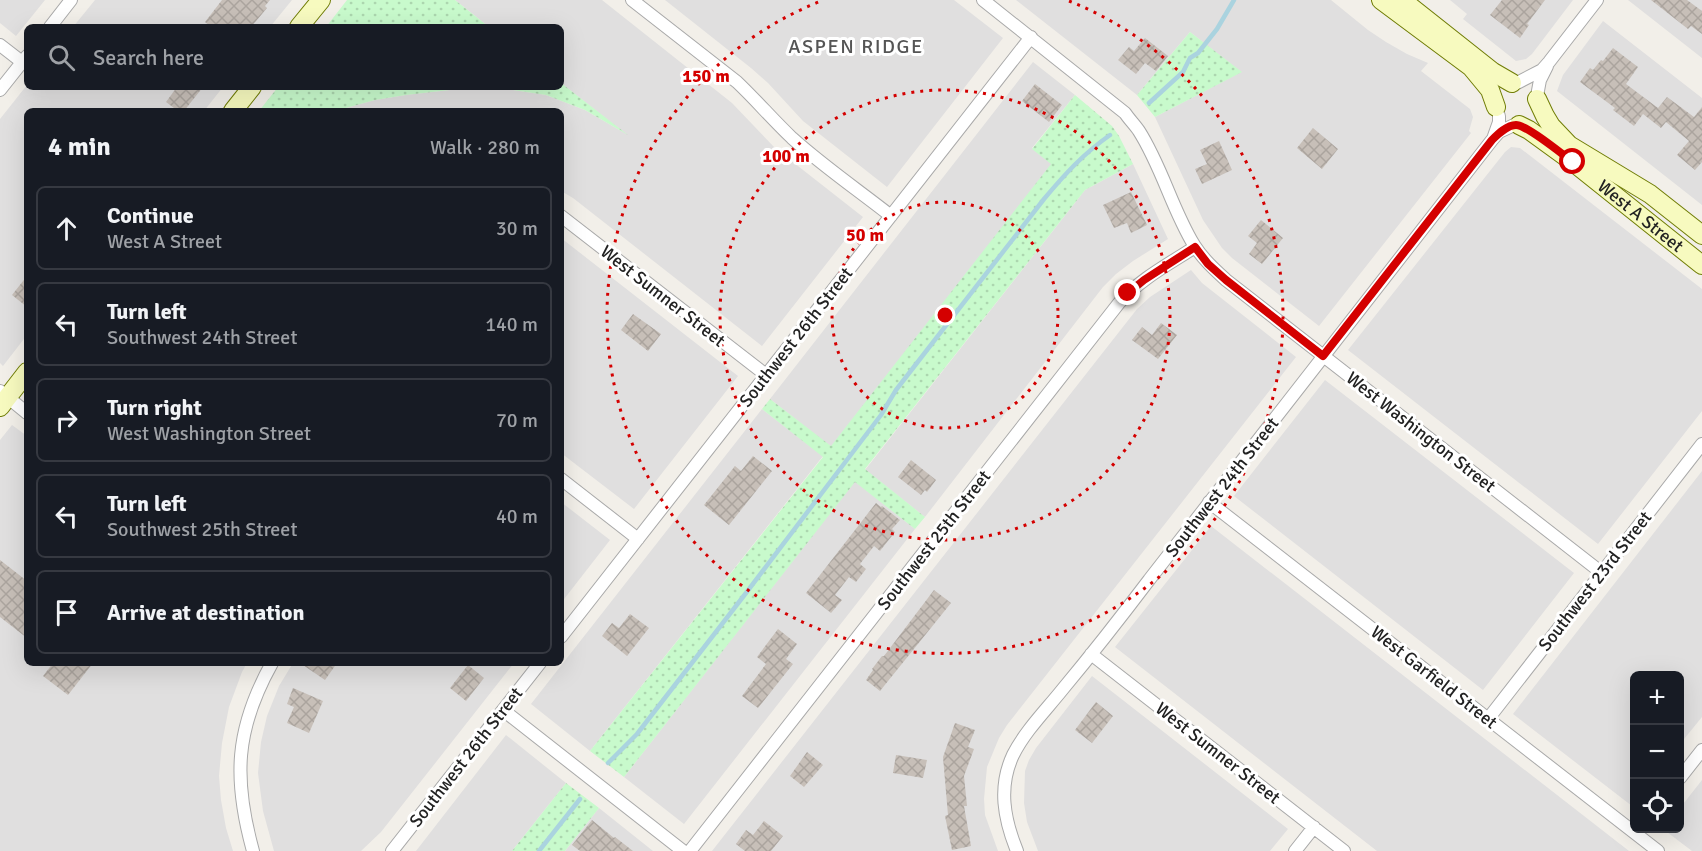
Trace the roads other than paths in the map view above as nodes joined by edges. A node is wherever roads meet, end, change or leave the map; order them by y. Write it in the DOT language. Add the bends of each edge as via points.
graph roads {
  1 [pos="71,0"];
  2 [pos="321,0"];
  3 [pos="632,0"];
  4 [pos="983,0"];
  5 [pos="1381,0"];
  6 [pos="1402,0"];
  7 [pos="1598,0"];
  8 [pos="52,24"];
  9 [pos="301,24"];
  10 [pos="1030,37"];
  11 [pos="0,45"];
  12 [pos="24,58"];
  13 [pos="24,60"];
  14 [pos="1549,62"];
  15 [pos="1515,83"];
  16 [pos="0,90"];
  17 [pos="250,90"];
  18 [pos="1537,97"];
  19 [pos="235,108"];
  20 [pos="1507,118"];
  21 [pos="891,216"];
  22 [pos="564,218"];
  23 [pos="1702,235"];
  24 [pos="1195,247"];
  25 [pos="1702,265"];
  26 [pos="1323,356"];
  27 [pos="24,375"];
  28 [pos="766,375"];
  29 [pos="2,398"];
  30 [pos="24,411"];
  31 [pos="1702,444"];
  32 [pos="564,481"];
  33 [pos="1209,502"];
  34 [pos="638,539"];
  35 [pos="1602,573"];
  36 [pos="564,633"];
  37 [pos="1091,654"];
  38 [pos="270,666"];
  39 [pos="538,666"];
  40 [pos="503,710"];
  41 [pos="1488,719"];
  42 [pos="1702,750"];
  43 [pos="1684,773"];
  44 [pos="1630,825"];
  45 [pos="1314,827"];
  46 [pos="1640,833"];
  47 [pos="253,851"];
  48 [pos="392,851"];
  49 [pos="683,851"];
  50 [pos="690,851"];
  51 [pos="1017,851"];
  52 [pos="1295,851"];
  53 [pos="1344,851"];
  54 [pos="1658,851"];
  1 -- 8 [label="street"];
  2 -- 9 [label="main road"];
  3 -- 21 [label="street" via="737,82 793,139"];
  4 -- 10 [label="street, West Washington Street"];
  5 -- 20 [label="main road" via="1471,67"];
  6 -- 15 [label="main road" via="1493,72"];
  7 -- 14 [label="street"];
  10 -- 21 [label="street, Southwest 26th Street"];
  10 -- 24 [label="street, West Washington Street" via="1125,112 1139,130"];
  11 -- 12 [label="street"];
  13 -- 16 [label="street"];
  14 -- 15 [label="street" via="1542,70"];
  14 -- 18 [label="street"];
  15 -- 18 [label="main road" via="1529,87"];
  15 -- 20 [label="main road" via="1501,90 1496,101"];
  17 -- 19 [label="main road"];
  18 -- 20 [label="main road" via="1532,119"];
  18 -- 23 [label="main road, West A Street" via="1551,126 1569,145 1650,194"];
  20 -- 25 [label="main road, West A Street" via="1573,162"];
  20 -- 26 [label="street, Southwest 24th Street"];
  21 -- 28 [label="street, Southwest 26th Street"];
  22 -- 28 [label="street, West Sumner Street"];
  24 -- 26 [label="street, West Washington Street" via="1226,280"];
  24 -- 50 [label="street, Southwest 25th Street" via="1144,280 1119,303"];
  26 -- 33 [label="street, Southwest 24th Street"];
  26 -- 35 [label="street, West Washington Street"];
  27 -- 29 [label="main road"];
  28 -- 34 [label="street, Southwest 26th Street"];
  29 -- 30 [label="street"];
  31 -- 35 [label="street, Southwest 23rd Street"];
  32 -- 34 [label="street"];
  33 -- 37 [label="street, Southwest 24th Street"];
  33 -- 41 [label="street, West Garfield Street"];
  34 -- 36 [label="street, Southwest 26th Street"];
  35 -- 41 [label="street, Southwest 23rd Street"];
  37 -- 45 [label="street, West Sumner Street"];
  37 -- 51 [label="street, Southwest 24th Street" via="1022,739 1006,773 1004,810"];
  38 -- 47 [label="street" via="258,687 242,739 241,800"];
  39 -- 40 [label="street, Southwest 26th Street"];
  40 -- 48 [label="street, Southwest 26th Street"];
  40 -- 49 [label="street"];
  41 -- 44 [label="street, West Garfield Street"];
  42 -- 43 [label="street"];
  45 -- 52 [label="street"];
  45 -- 53 [label="street, West Sumner Street"];
  46 -- 54 [label="street, West Garfield Street"];
}
